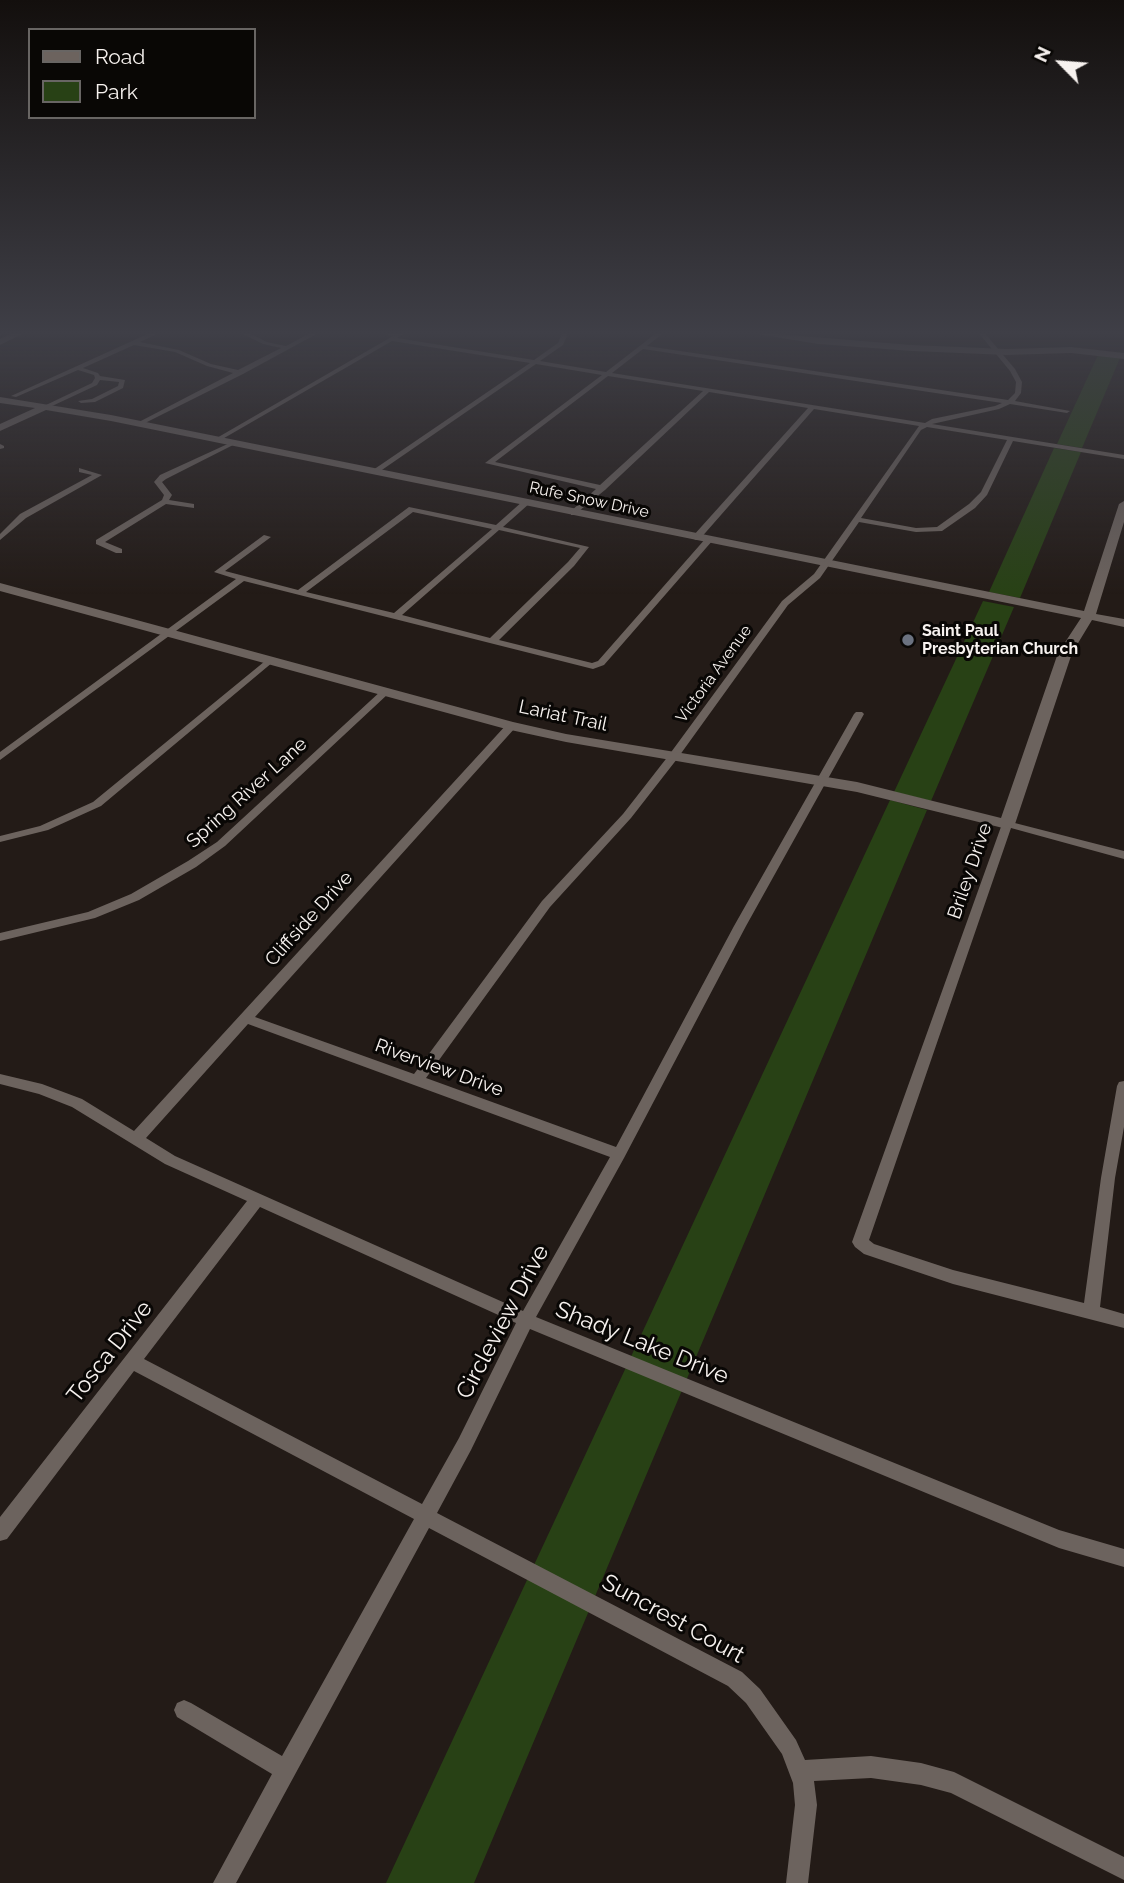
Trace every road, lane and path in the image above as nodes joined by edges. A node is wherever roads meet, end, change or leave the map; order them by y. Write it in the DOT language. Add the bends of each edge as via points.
graph roads {
  1 [pos="20,419"];
  2 [pos="113,419"];
  3 [pos="149,419"];
  4 [pos="263,419"];
  5 [pos="452,419"];
  6 [pos="549,419"];
  7 [pos="677,419"];
  8 [pos="802,419"];
  9 [pos="886,419"];
  10 [pos="940,419"];
  11 [pos="139,424"];
  12 [pos="924,425"];
  13 [pos="0,428"];
  14 [pos="1011,439"];
  15 [pos="225,442"];
  16 [pos="1124,457"];
  17 [pos="82,470"];
  18 [pos="376,472"];
  19 [pos="602,488"];
  20 [pos="165,501"];
  21 [pos="526,503"];
  22 [pos="1124,504"];
  23 [pos="191,506"];
  24 [pos="574,513"];
  25 [pos="857,519"];
  26 [pos="500,527"];
  27 [pos="267,537"];
  28 [pos="0,538"];
  29 [pos="703,539"];
  30 [pos="119,551"];
  31 [pos="826,564"];
  32 [pos="218,572"];
  33 [pos="241,579"];
  34 [pos="0,587"];
  35 [pos="299,593"];
  36 [pos="397,615"];
  37 [pos="1089,616"];
  38 [pos="1124,623"];
  39 [pos="169,632"];
  40 [pos="492,641"];
  41 [pos="270,660"];
  42 [pos="384,692"];
  43 [pos="859,714"];
  44 [pos="511,726"];
  45 [pos="0,757"];
  46 [pos="673,757"];
  47 [pos="822,782"];
  48 [pos="1007,824"];
  49 [pos="0,839"];
  50 [pos="1124,855"];
  51 [pos="0,937"];
  52 [pos="245,1018"];
  53 [pos="0,1079"];
  54 [pos="417,1081"];
  55 [pos="1124,1086"];
  56 [pos="136,1139"];
  57 [pos="620,1154"];
  58 [pos="256,1201"];
  59 [pos="1091,1312"];
  60 [pos="526,1321"];
  61 [pos="1124,1321"];
  62 [pos="131,1361"];
  63 [pos="426,1515"];
  64 [pos="0,1532"];
  65 [pos="1124,1558"];
  66 [pos="184,1710"];
  67 [pos="285,1770"];
  68 [pos="799,1771"];
  69 [pos="1124,1869"];
  70 [pos="224,1883"];
  71 [pos="797,1883"];
  1 -- 13 [label="street"];
  2 -- 11 [label="street, Rufe Snow Drive"];
  3 -- 11 [label="street"];
  4 -- 15 [label="street"];
  5 -- 18 [label="street"];
  6 -- 19 [label="street" via="489,463"];
  7 -- 19 [label="street"];
  8 -- 29 [label="street"];
  9 -- 12 [label="street"];
  10 -- 12 [label="street"];
  11 -- 15 [label="street, Rufe Snow Drive"];
  12 -- 14 [label="street"];
  12 -- 25 [label="street, Victoria Avenue"];
  14 -- 16 [label="street"];
  14 -- 25 [label="street" via="984,493 939,528 916,530"];
  15 -- 18 [label="street, Rufe Snow Drive"];
  15 -- 20 [label="street" via="158,481 168,495"];
  17 -- 28 [label="street" via="98,475 12,521"];
  18 -- 21 [label="street, Rufe Snow Drive"];
  19 -- 24 [label="street"];
  20 -- 23 [label="street"];
  20 -- 30 [label="street" via="99,542"];
  21 -- 24 [label="street, Rufe Snow Drive"];
  21 -- 26 [label="street"];
  22 -- 37 [label="street, Briley Drive"];
  24 -- 29 [label="street, Rufe Snow Drive"];
  25 -- 31 [label="street, Victoria Avenue"];
  26 -- 35 [label="street" via="408,511"];
  26 -- 36 [label="street"];
  26 -- 40 [label="street" via="585,547"];
  27 -- 32 [label="street"];
  29 -- 31 [label="street, Rufe Snow Drive"];
  29 -- 40 [label="street" via="598,666"];
  31 -- 37 [label="street, Rufe Snow Drive"];
  31 -- 46 [label="street, Victoria Avenue" via="785,603"];
  32 -- 33 [label="street"];
  33 -- 35 [label="street"];
  33 -- 39 [label="street"];
  34 -- 39 [label="street, Lariat Trail"];
  35 -- 36 [label="street"];
  36 -- 40 [label="street"];
  37 -- 38 [label="street, Rufe Snow Drive"];
  37 -- 48 [label="street, Briley Drive" via="1065,653"];
  39 -- 41 [label="street, Lariat Trail"];
  39 -- 45 [label="street"];
  41 -- 42 [label="street, Lariat Trail"];
  41 -- 49 [label="street" via="97,804 44,828"];
  42 -- 44 [label="street, Lariat Trail"];
  42 -- 51 [label="street, Spring River Lane" via="221,844 192,864 135,897 91,915"];
  43 -- 47 [label="street, Circleview Drive"];
  44 -- 46 [label="street, Lariat Trail"];
  44 -- 52 [label="street, Cliffside Drive"];
  46 -- 47 [label="street, Lariat Trail"];
  46 -- 54 [label="street, Victoria Avenue" via="547,904"];
  47 -- 48 [label="street, Lariat Trail"];
  47 -- 57 [label="street, Circleview Drive"];
  48 -- 50 [label="street, Lariat Trail"];
  48 -- 59 [label="street, Briley Drive" via="860,1241 869,1249 1013,1294"];
  52 -- 54 [label="street, Riverview Drive"];
  52 -- 56 [label="street, Cliffside Drive"];
  53 -- 56 [label="street, Shady Lake Drive" via="77,1103"];
  54 -- 57 [label="street, Riverview Drive"];
  55 -- 59 [label="street"];
  56 -- 58 [label="street, Shady Lake Drive"];
  57 -- 60 [label="street, Circleview Drive"];
  58 -- 60 [label="street, Shady Lake Drive"];
  58 -- 62 [label="street, Tosca Drive"];
  59 -- 61 [label="street"];
  60 -- 63 [label="street, Circleview Drive"];
  60 -- 65 [label="street, Shady Lake Drive" via="1059,1539"];
  62 -- 63 [label="street, Suncrest Court"];
  62 -- 64 [label="street, Tosca Drive"];
  63 -- 67 [label="street, Circleview Drive"];
  63 -- 68 [label="street, Suncrest Court" via="735,1679 754,1696 789,1746"];
  66 -- 67 [label="street"];
  67 -- 70 [label="street, Circleview Drive"];
  68 -- 69 [label="street" via="871,1767 954,1783"];
  68 -- 71 [label="street, Suncrest Court" via="806,1805"];
}
